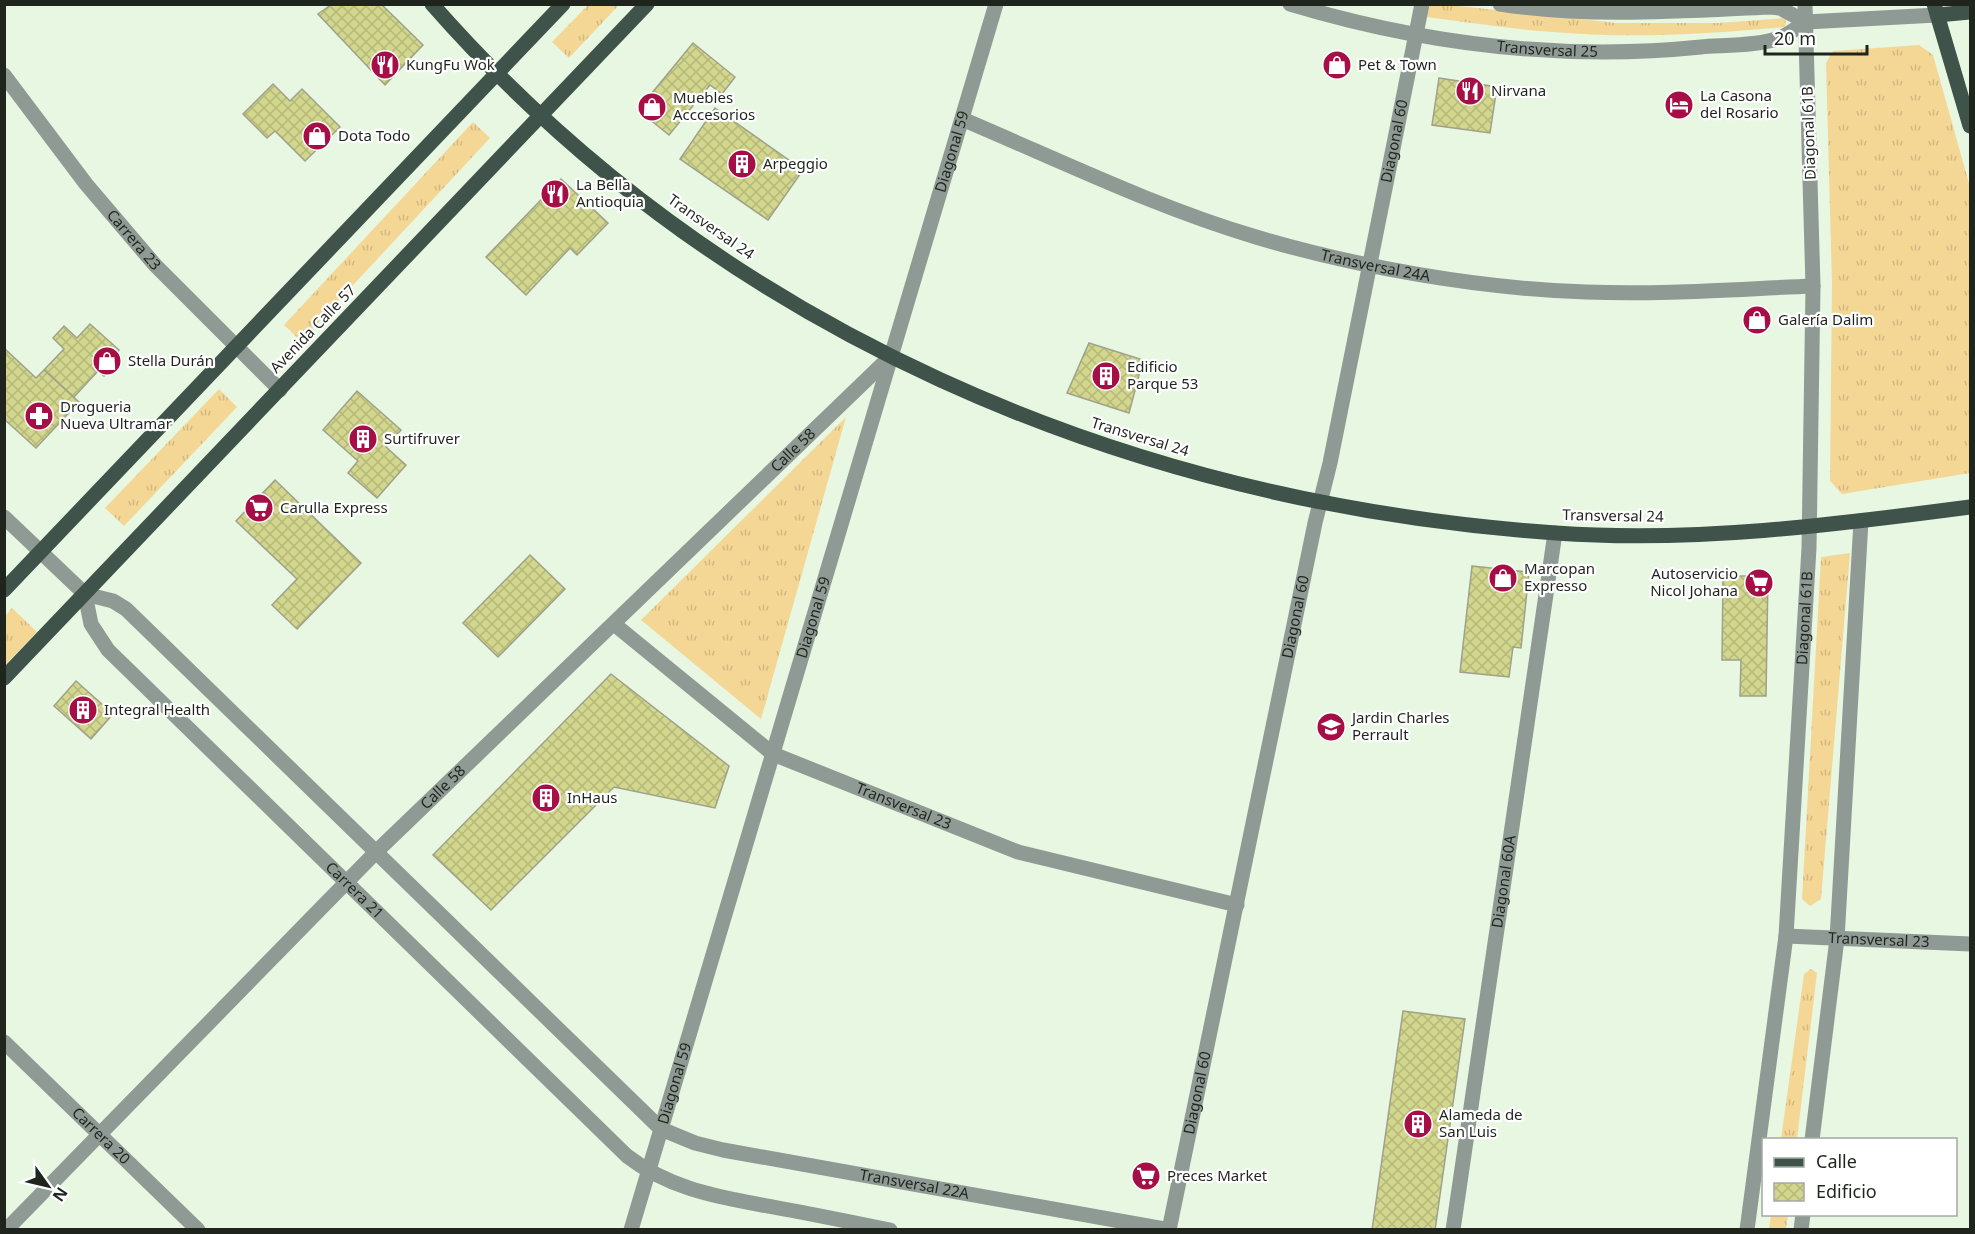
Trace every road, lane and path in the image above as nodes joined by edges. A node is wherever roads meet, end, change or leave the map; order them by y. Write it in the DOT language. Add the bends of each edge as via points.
graph roads {
  1 [pos="432,4"];
  2 [pos="563,4"];
  3 [pos="647,4"];
  4 [pos="996,4"];
  5 [pos="1290,4"];
  6 [pos="1422,4"];
  7 [pos="1500,4"];
  8 [pos="1805,4"];
  9 [pos="1935,10"];
  10 [pos="1971,12"];
  11 [pos="1806,22"];
  12 [pos="1415,35"];
  13 [pos="498,74"];
  14 [pos="4,75"];
  15 [pos="541,116"];
  16 [pos="962,119"];
  17 [pos="1971,126"];
  18 [pos="1368,264"];
  19 [pos="1813,286"];
  20 [pos="236,348"];
  21 [pos="891,357"];
  22 [pos="280,390"];
  23 [pos="1319,502"];
  24 [pos="1971,507"];
  25 [pos="4,517"];
  26 [pos="1861,521"];
  27 [pos="1810,526"];
  28 [pos="1555,533"];
  29 [pos="41,551"];
  30 [pos="4,590"];
  31 [pos="86,594"];
  32 [pos="614,624"];
  33 [pos="4,678"];
  34 [pos="773,754"];
  35 [pos="377,851"];
  36 [pos="346,882"];
  37 [pos="1237,905"];
  38 [pos="1786,936"];
  39 [pos="1837,939"];
  40 [pos="1971,944"];
  41 [pos="4,1042"];
  42 [pos="661,1129"];
  43 [pos="99,1134"];
  44 [pos="1812,1138"];
  45 [pos="648,1172"];
  46 [pos="1170,1229"];
  47 [pos="6,1230"];
  48 [pos="198,1230"];
  49 [pos="631,1230"];
  50 [pos="890,1230"];
  51 [pos="1453,1230"];
  52 [pos="1748,1230"];
  1 -- 13 [label="main road, Transversal 24"];
  2 -- 13 [label="main road"];
  3 -- 15 [label="main road, Avenida Calle 57"];
  4 -- 16 [label="street, Diagonal 59"];
  5 -- 12 [label="street, Transversal 25"];
  6 -- 12 [label="street, Diagonal 60"];
  7 -- 11 [label="street" via="1560,11 1655,13 1770,7"];
  8 -- 11 [label="street, Diagonal 61B"];
  9 -- 10 [label="main road"];
  9 -- 11 [label="street, Transversal 25"];
  9 -- 17 [label="main road"];
  11 -- 12 [label="street, Transversal 25" via="1781,37 1677,50 1623,52 1480,45"];
  11 -- 19 [label="street, Diagonal 61B"];
  12 -- 18 [label="street, Diagonal 60"];
  13 -- 15 [label="main road, Transversal 24"];
  13 -- 20 [label="main road"];
  14 -- 20 [label="street, Carrera 23" via="86,184 155,265"];
  15 -- 21 [label="main road, Transversal 24" via="705,247 825,323"];
  15 -- 22 [label="main road, Avenida Calle 57"];
  16 -- 18 [label="street, Transversal 24A" via="1154,201 1243,233"];
  16 -- 21 [label="street, Diagonal 59"];
  18 -- 19 [label="street, Transversal 24A" via="1478,282 1584,292 1684,293"];
  18 -- 23 [label="street, Diagonal 60"];
  19 -- 27 [label="street, Diagonal 61B"];
  20 -- 22 [label="street, Carrera 23"];
  20 -- 29 [label="main road"];
  21 -- 23 [label="main road, Transversal 24" via="988,403 1096,444 1207,477"];
  21 -- 32 [label="street, Calle 58"];
  21 -- 34 [label="street, Diagonal 59"];
  22 -- 31 [label="main road, Avenida Calle 57"];
  23 -- 28 [label="main road, Transversal 24" via="1397,516"];
  23 -- 37 [label="street, Diagonal 60"];
  24 -- 26 [label="main road, Transversal 24"];
  25 -- 29 [label="street"];
  26 -- 27 [label="main road, Transversal 24"];
  26 -- 39 [label="street"];
  27 -- 28 [label="main road, Transversal 24" via="1686,534"];
  27 -- 38 [label="street, Diagonal 61B"];
  28 -- 51 [label="street, Diagonal 60A"];
  29 -- 30 [label="main road"];
  29 -- 31 [label="street"];
  31 -- 33 [label="main road, Avenida Calle 57"];
  31 -- 35 [label="street" via="126,609"];
  31 -- 36 [label="street, Carrera 21" via="91,624 108,650"];
  32 -- 34 [label="street, Transversal 23"];
  32 -- 35 [label="street, Calle 58"];
  34 -- 37 [label="street, Transversal 23" via="1018,852"];
  34 -- 42 [label="street, Diagonal 59"];
  35 -- 36 [label="street, Calle 58"];
  35 -- 42 [label="street"];
  36 -- 43 [label="street, Calle 58"];
  36 -- 45 [label="street, Carrera 21"];
  37 -- 46 [label="street, Diagonal 60"];
  38 -- 39 [label="street, Transversal 23"];
  38 -- 52 [label="street, Diagonal 61B"];
  39 -- 40 [label="street, Transversal 23"];
  39 -- 44 [label="street"];
  41 -- 43 [label="street, Carrera 20"];
  42 -- 45 [label="street, Diagonal 59"];
  42 -- 46 [label="street, Transversal 22A" via="723,1150"];
  43 -- 47 [label="street, Calle 58"];
  43 -- 48 [label="street, Carrera 20"];
  45 -- 49 [label="street, Diagonal 59"];
  45 -- 50 [label="street" via="707,1194"];
}
